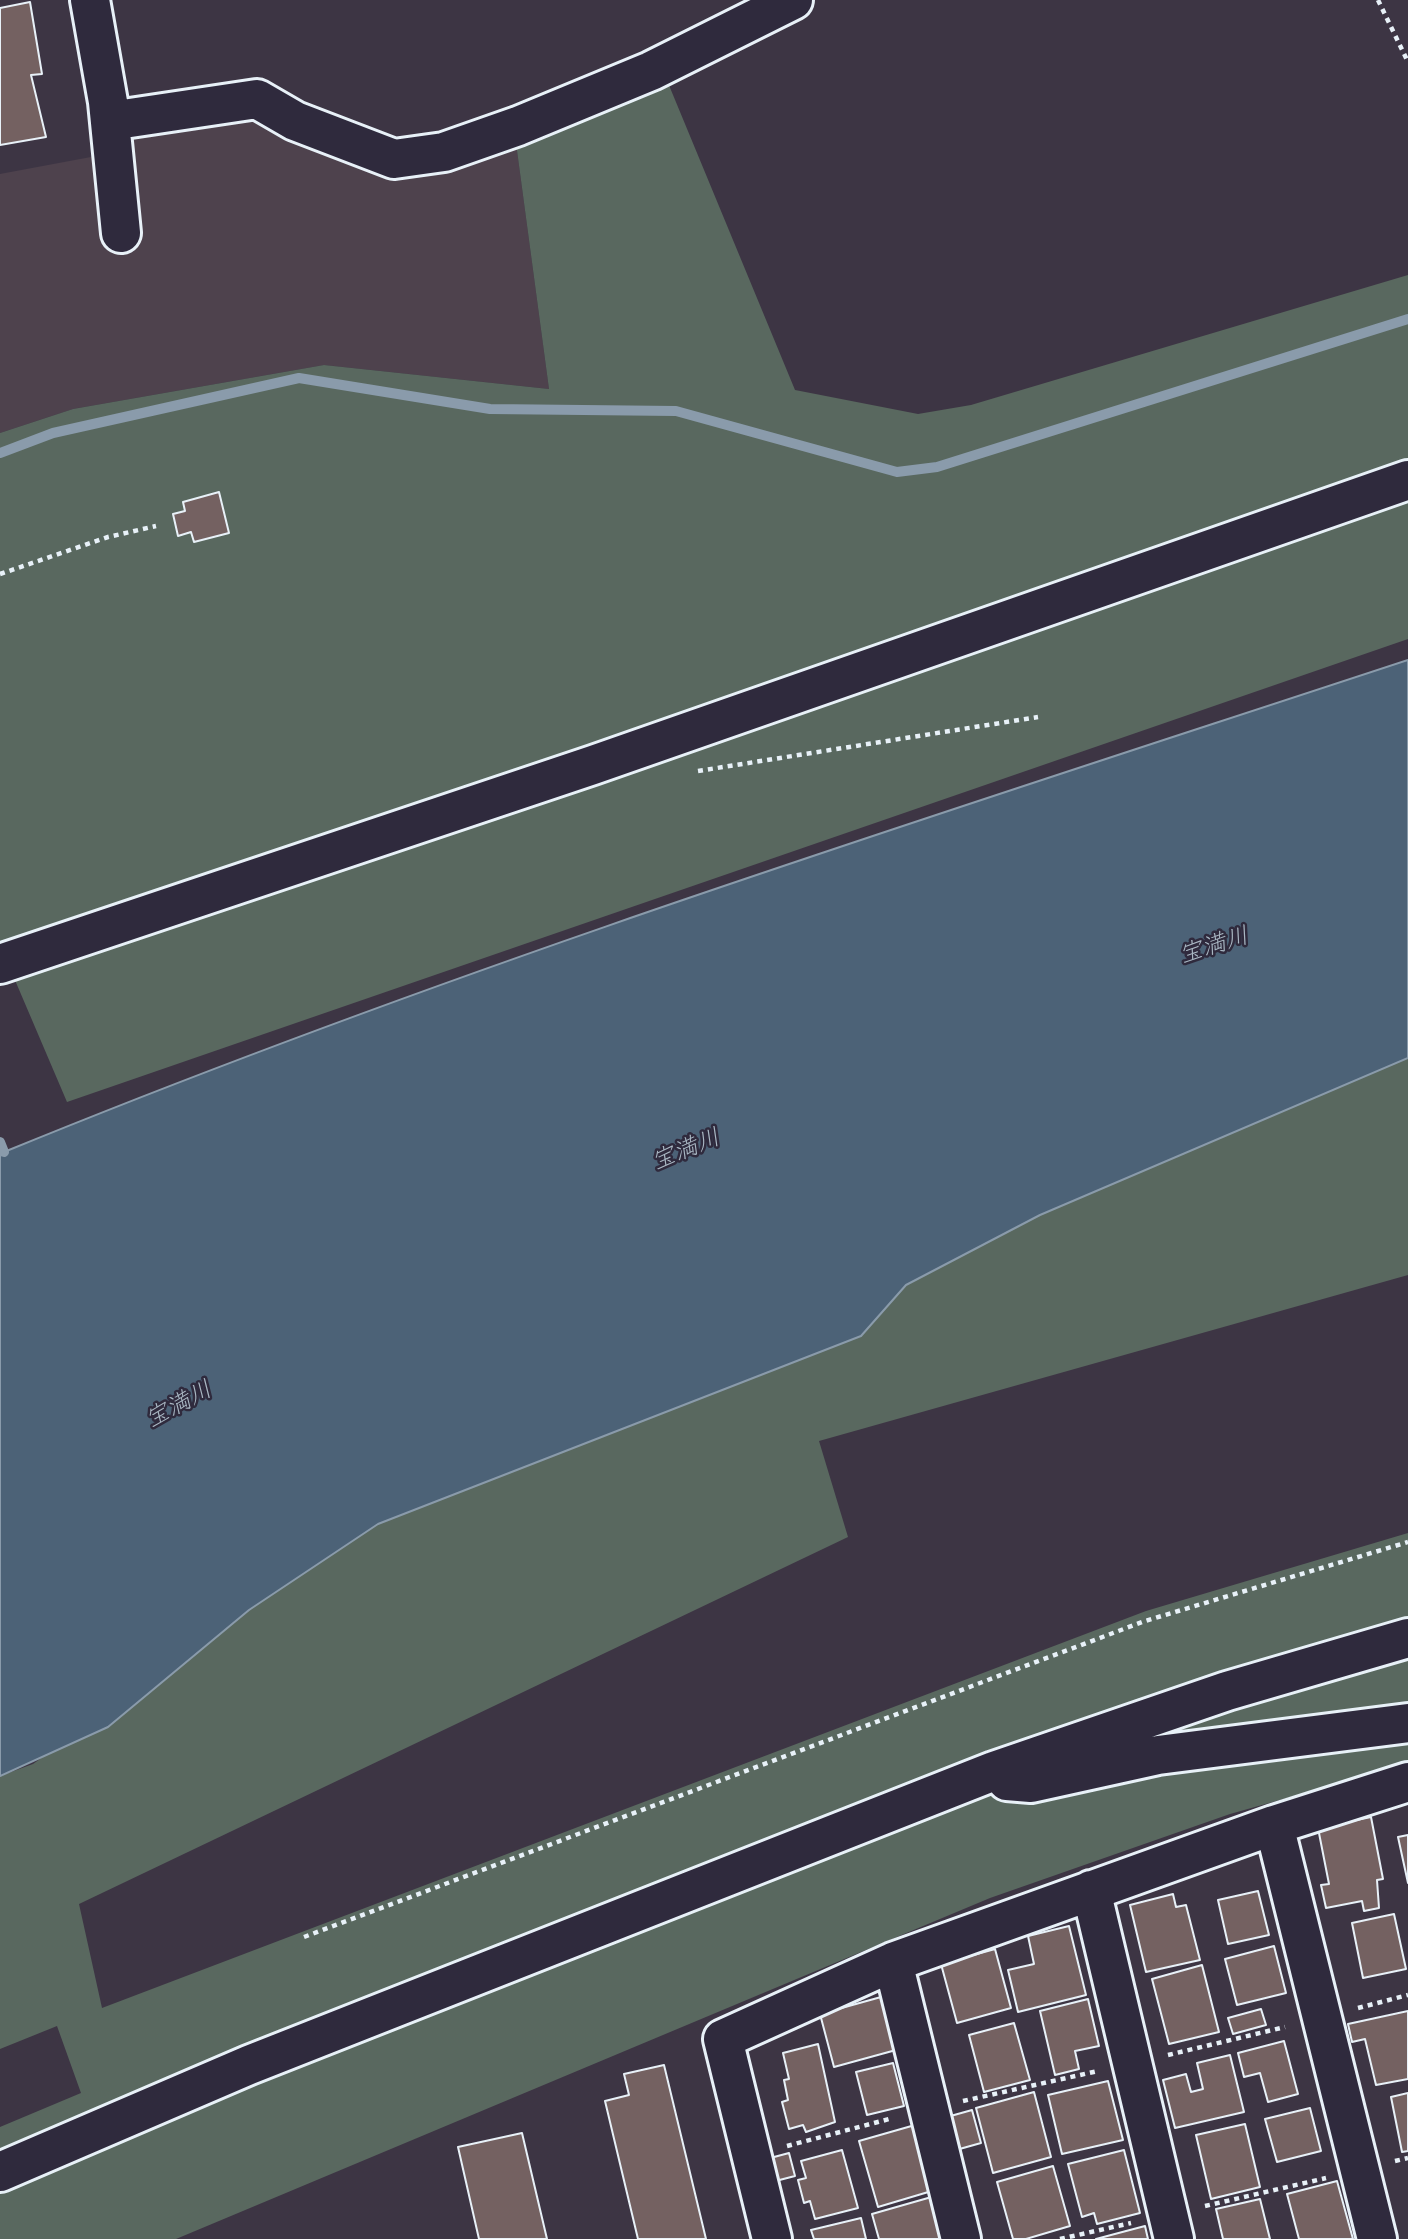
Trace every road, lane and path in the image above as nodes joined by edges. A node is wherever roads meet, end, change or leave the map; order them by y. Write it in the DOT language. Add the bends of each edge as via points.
graph roads {
  1 [pos="90,0"];
  2 [pos="793,0"];
  3 [pos="1378,0"];
  4 [pos="1408,62"];
  5 [pos="110,121"];
  6 [pos="121,233"];
  7 [pos="1408,480"];
  8 [pos="156,526"];
  9 [pos="0,574"];
  10 [pos="1038,717"];
  11 [pos="693,771"];
  12 [pos="0,964"];
  13 [pos="1408,1542"];
  14 [pos="1408,1639"];
  15 [pos="1408,1723"];
  16 [pos="994,1771"];
  17 [pos="1408,1782"];
  18 [pos="1274,1825"];
  19 [pos="1091,1890"];
  20 [pos="304,1937"];
  21 [pos="893,1962"];
  22 [pos="1408,1995"];
  23 [pos="1322,2018"];
  24 [pos="1132,2063"];
  25 [pos="929,2109"];
  26 [pos="751,2155"];
  27 [pos="1408,2158"];
  28 [pos="1359,2170"];
  29 [pos="0,2172"];
  30 [pos="1171,2227"];
  31 [pos="772,2239"];
  32 [pos="961,2239"];
  33 [pos="1060,2239"];
  34 [pos="1377,2239"];
  1 -- 5 [label="street"];
  2 -- 5 [label="street" via="651,71 444,152 394,159 295,121 257,99"];
  3 -- 4 [label="path"];
  5 -- 6 [label="street"];
  7 -- 12 [label="street" via="593,765"];
  8 -- 9 [label="path" via="108,537"];
  10 -- 11 [label="path"];
  13 -- 20 [label="path" via="1145,1621"];
  14 -- 16 [label="street" via="1227,1691"];
  15 -- 16 [label="street" via="1158,1755 1031,1783 1009,1783"];
  16 -- 29 [label="street" via="275,2055"];
  17 -- 18 [label="street"];
  18 -- 19 [label="street"];
  18 -- 23 [label="street"];
  19 -- 21 [label="street"];
  19 -- 24 [label="street"];
  21 -- 25 [label="street"];
  21 -- 26 [label="street" via="723,2039"];
  22 -- 23 [label="path"];
  23 -- 24 [label="path"];
  23 -- 28 [label="street"];
  24 -- 25 [label="path"];
  24 -- 30 [label="street"];
  25 -- 26 [label="path"];
  25 -- 32 [label="street"];
  26 -- 31 [label="street"];
  27 -- 28 [label="path"];
  28 -- 30 [label="path"];
  28 -- 34 [label="street"];
  30 -- 33 [label="path"];
}
